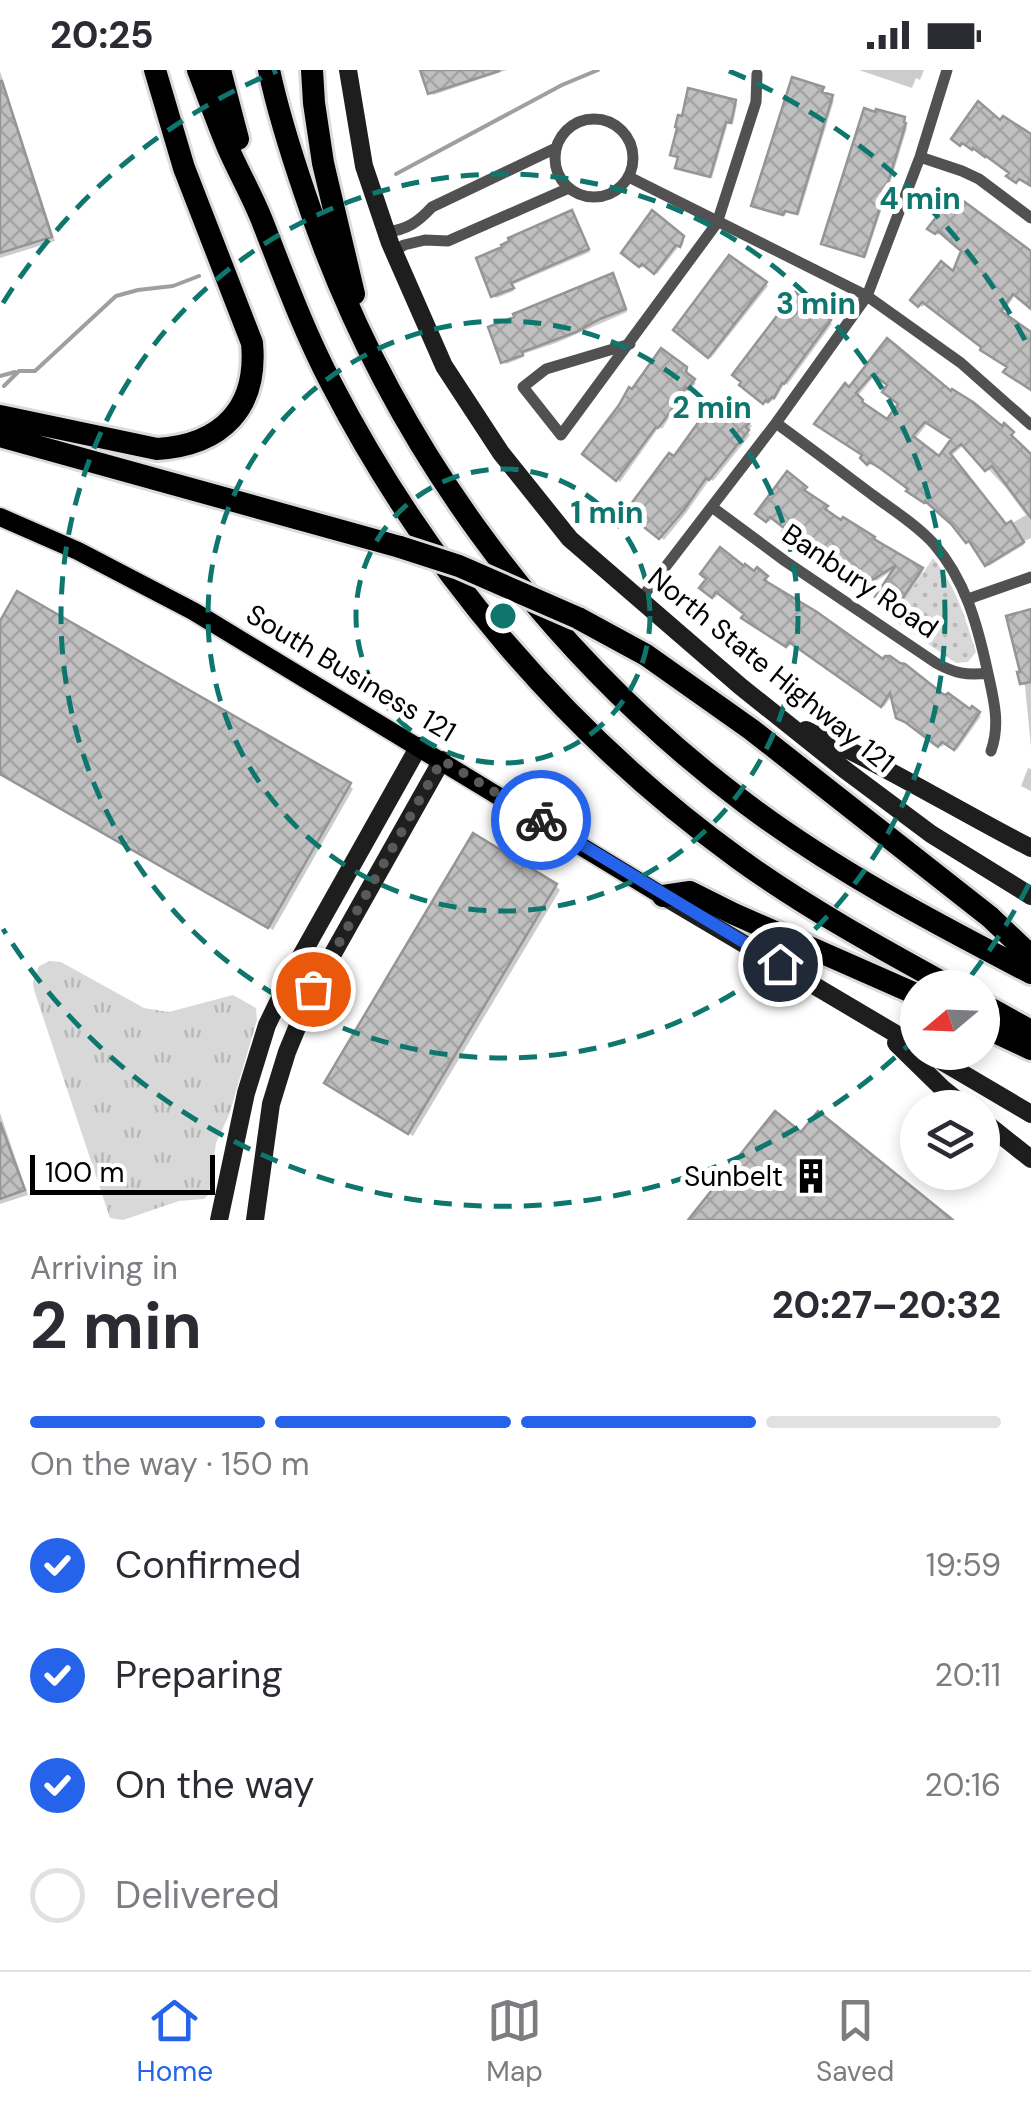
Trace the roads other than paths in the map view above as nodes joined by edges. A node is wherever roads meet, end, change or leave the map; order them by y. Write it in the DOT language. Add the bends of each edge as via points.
graph roads {
  1 [pos="155,70"];
  2 [pos="198,70"];
  3 [pos="220,70"];
  4 [pos="269,70"];
  5 [pos="312,70"];
  6 [pos="348,70"];
  7 [pos="948,70"];
  8 [pos="757,74"];
  9 [pos="556,148"];
  10 [pos="920,157"];
  11 [pos="629,177"];
  12 [pos="568,188"];
  13 [pos="1031,218"];
  14 [pos="262,220"];
  15 [pos="717,223"];
  16 [pos="386,232"];
  17 [pos="393,252"];
  18 [pos="867,296"];
  19 [pos="353,318"];
  20 [pos="630,344"];
  21 [pos="0,416"];
  22 [pos="776,423"];
  23 [pos="1031,425"];
  24 [pos="0,436"];
  25 [pos="712,507"];
  26 [pos="0,517"];
  27 [pos="1031,577"];
  28 [pos="968,599"];
  29 [pos="640,600"];
  30 [pos="988,672"];
  31 [pos="782,720"];
  32 [pos="419,746"];
  33 [pos="991,751"];
  34 [pos="442,760"];
  35 [pos="1031,848"];
  36 [pos="663,896"];
  37 [pos="1031,896"];
  38 [pos="1031,956"];
  39 [pos="921,970"];
  40 [pos="1031,973"];
  41 [pos="900,987"];
  42 [pos="1000,1014"];
  43 [pos="874,1022"];
  44 [pos="1031,1031"];
  45 [pos="1000,1034"];
  46 [pos="900,1037"];
  47 [pos="1031,1049"];
  48 [pos="956,1070"];
  49 [pos="944,1090"];
  50 [pos="1031,1114"];
  51 [pos="1000,1134"];
  52 [pos="1031,1159"];
  53 [pos="219,1217"];
  54 [pos="255,1220"];
  1 -- 21 [label="highway" via="184,168 252,342 249,390 224,426 180,448 157,449"];
  2 -- 14 [label="highway"];
  3 -- 14 [label="highway"];
  4 -- 19 [label="highway" via="311,213"];
  5 -- 19 [label="highway" via="323,163 354,290"];
  6 -- 16 [label="main road, North State Highway 121" via="364,166"];
  7 -- 10 [label="street"];
  8 -- 15 [label="street" via="756,102"];
  9 -- 11 [label="street" via="576,123 608,122 631,145"];
  9 -- 12 [label="street" via="559,177"];
  9 -- 16 [label="street" via="432,208 402,230"];
  10 -- 13 [label="street" via="979,180"];
  10 -- 18 [label="street"];
  11 -- 12 [label="street" via="602,197"];
  11 -- 15 [label="street"];
  12 -- 17 [label="street" via="448,240"];
  14 -- 39 [label="highway" via="302,323 369,452 450,576 538,681 635,776 740,860"];
  15 -- 18 [label="street"];
  15 -- 20 [label="street"];
  16 -- 17 [label="main road, North State Highway 121"];
  17 -- 29 [label="main road, North State Highway 121" via="444,366 500,453 570,538"];
  18 -- 22 [label="street"];
  18 -- 23 [label="street" via="961,363"];
  19 -- 40 [label="highway" via="466,516 548,622 631,706 693,762 822,856"];
  20 -- 20 [label="street" via="546,369 524,387 561,436"];
  22 -- 25 [label="street"];
  22 -- 28 [label="street" via="933,543"];
  24 -- 38 [label="highway, bridge" via="400,547 578,618 646,655 752,730"];
  25 -- 29 [label="street"];
  25 -- 30 [label="street, Banbury Road" via="936,663 970,676"];
  26 -- 32 [label="main road, South Business 121" via="180,604"];
  27 -- 28 [label="street"];
  28 -- 30 [label="street"];
  29 -- 31 [label="main road, North State Highway 121"];
  30 -- 33 [label="street" via="997,733"];
  31 -- 35 [label="main road" via="856,752"];
  31 -- 37 [label="main road, North State Highway 121" via="931,834"];
  32 -- 34 [label="main road, South Business 121"];
  32 -- 53 [label="main road" via="267,1026"];
  34 -- 36 [label="main road, South Business 121"];
  34 -- 54 [label="main road" via="306,1005 271,1104"];
  36 -- 41 [label="highway" via="690,892"];
  36 -- 43 [label="main road"];
  42 -- 44 [label="highway"];
  43 -- 46 [label="main road"];
  43 -- 49 [label="main road"];
  45 -- 47 [label="highway"];
  48 -- 50 [label="main road"];
  51 -- 52 [label="main road"];
  53 -- 54 [label="main road"];
}
